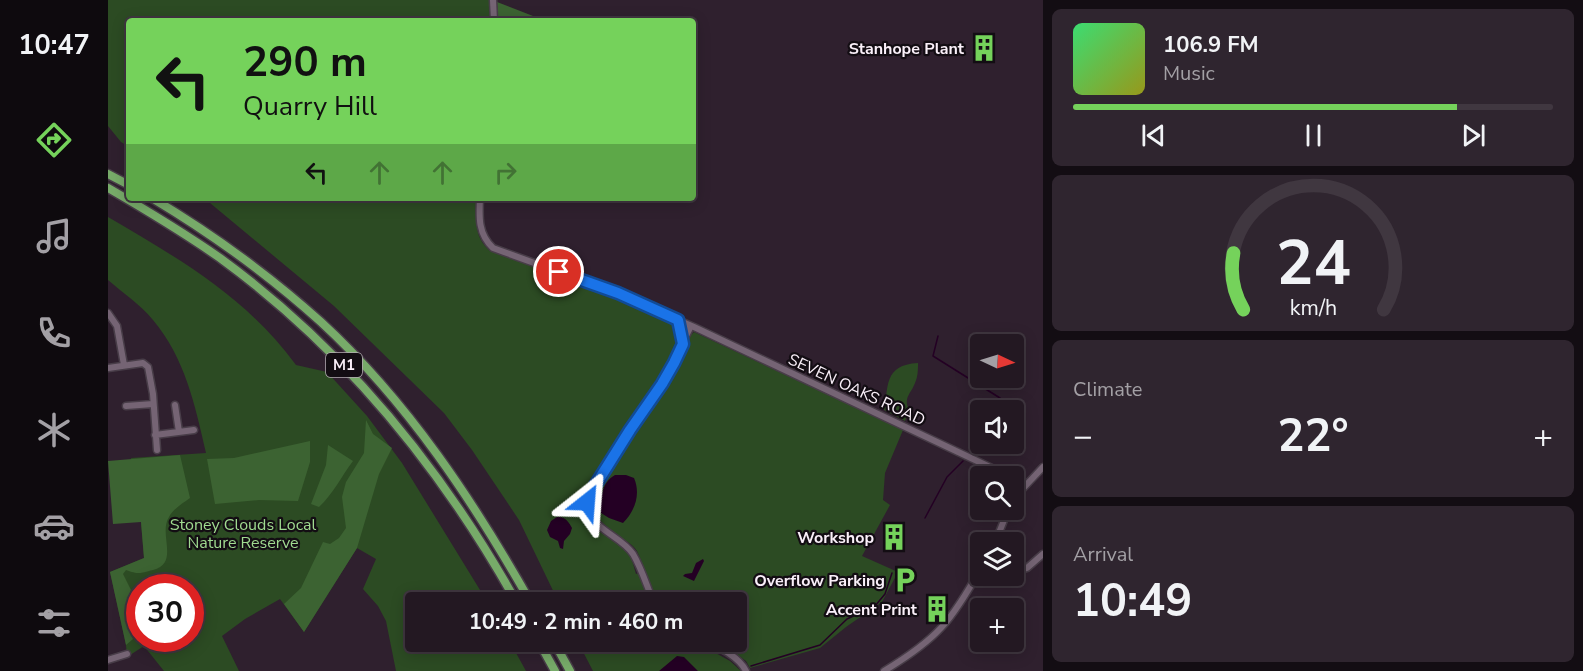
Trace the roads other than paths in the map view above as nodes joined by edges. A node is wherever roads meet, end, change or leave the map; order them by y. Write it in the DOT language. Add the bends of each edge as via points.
graph roads {
  1 [pos="493,0"];
  2 [pos="494,18"];
  3 [pos="108,174"];
  4 [pos="126,183"];
  5 [pos="108,188"];
  6 [pos="126,199"];
  7 [pos="130,201"];
  8 [pos="157,201"];
  9 [pos="480,201"];
  10 [pos="108,313"];
  11 [pos="678,320"];
  12 [pos="691,326"];
  13 [pos="683,344"];
  14 [pos="124,365"];
  15 [pos="108,368"];
  16 [pos="153,404"];
  17 [pos="175,405"];
  18 [pos="126,406"];
  19 [pos="194,430"];
  20 [pos="179,432"];
  21 [pos="155,435"];
  22 [pos="157,450"];
  23 [pos="987,466"];
  24 [pos="1043,468"];
  25 [pos="1026,484"];
  26 [pos="1024,486"];
  27 [pos="1043,554"];
  28 [pos="1024,570"];
  29 [pos="971,586"];
  30 [pos="510,592"];
  31 [pos="525,592"];
  32 [pos="649,592"];
  33 [pos="545,652"];
  34 [pos="560,652"];
  35 [pos="725,652"];
  36 [pos="127,654"];
  37 [pos="108,660"];
  38 [pos="555,671"];
  39 [pos="570,671"];
  40 [pos="746,671"];
  41 [pos="884,671"];
  1 -- 2 [label="street"];
  3 -- 4 [label="highway"];
  5 -- 6 [label="highway, M1"];
  7 -- 30 [label="highway, M1" via="227,264 345,366 435,472"];
  8 -- 31 [label="highway, M1" via="245,259 322,323 362,363 450,472"];
  9 -- 11 [label="street, SEVEN OAKS ROAD" via="481,232 493,248 618,293"];
  10 -- 14 [label="street" via="117,326"];
  11 -- 12 [label="street, SEVEN OAKS ROAD"];
  11 -- 13 [label="street"];
  12 -- 13 [label="street"];
  12 -- 23 [label="street, SEVEN OAKS ROAD"];
  13 -- 32 [label="street" via="587,502 594,522 632,553"];
  14 -- 15 [label="street"];
  14 -- 16 [label="street" via="147,366"];
  16 -- 18 [label="street"];
  16 -- 21 [label="street"];
  17 -- 20 [label="street"];
  19 -- 20 [label="street"];
  20 -- 21 [label="street"];
  21 -- 22 [label="street"];
  24 -- 25 [label="street"];
  25 -- 26 [label="street"];
  27 -- 28 [label="street"];
  29 -- 41 [label="street" via="941,629 913,654"];
  33 -- 38 [label="highway"];
  34 -- 39 [label="highway"];
  35 -- 40 [label="street" via="742,663"];
  36 -- 37 [label="street"];
}
